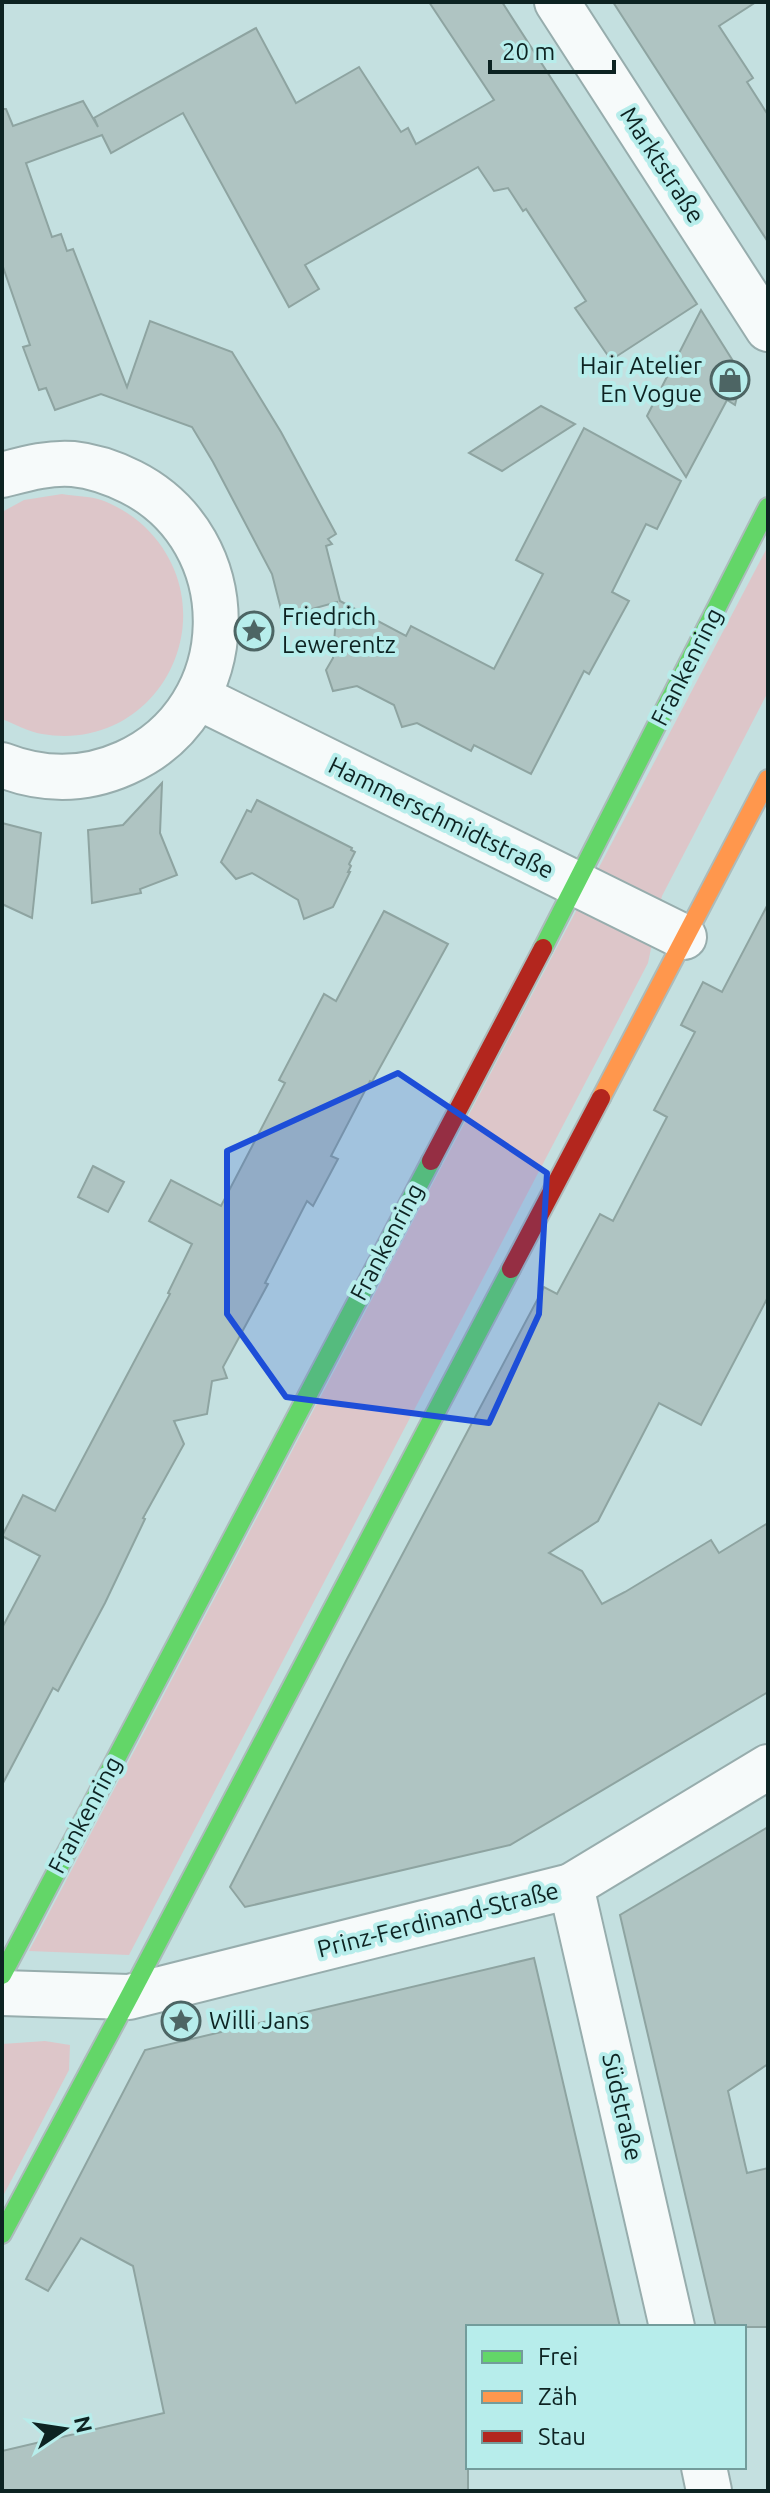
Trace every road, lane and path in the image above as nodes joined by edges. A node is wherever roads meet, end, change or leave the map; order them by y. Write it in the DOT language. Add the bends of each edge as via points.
graph roads {
  1 [pos="557,2"];
  2 [pos="768,329"];
  3 [pos="2,475"];
  4 [pos="768,507"];
  5 [pos="198,697"];
  6 [pos="2,765"];
  7 [pos="768,779"];
  8 [pos="576,885"];
  9 [pos="684,937"];
  10 [pos="768,1767"];
  11 [pos="571,1886"];
  12 [pos="2,1975"];
  13 [pos="2,1993"];
  14 [pos="129,1997"];
  15 [pos="2,2234"];
  16 [pos="672,2325"];
  17 [pos="704,2469"];
  18 [pos="709,2491"];
  1 -- 2 [label="street, Marktstraße"];
  3 -- 5 [label="street" via="74,464 112,472 146,490 176,515 199,547 213,583 217,622 212,661"];
  4 -- 8 [label="main road, Frankenring"];
  5 -- 6 [label="street" via="173,730 142,755 105,772 64,778 24,774"];
  5 -- 8 [label="street, Hammerschmidtstraße"];
  7 -- 9 [label="main road"];
  8 -- 9 [label="street, Hammerschmidtstraße"];
  8 -- 12 [label="main road, Frankenring"];
  9 -- 14 [label="main road"];
  10 -- 11 [label="street, Prinz-Ferdinand-Straße"];
  11 -- 14 [label="street, Prinz-Ferdinand-Straße"];
  11 -- 16 [label="street, Südstraße"];
  13 -- 14 [label="street, Prinz-Ferdinand-Straße"];
  14 -- 15 [label="main road"];
  17 -- 18 [label="street"];
}
